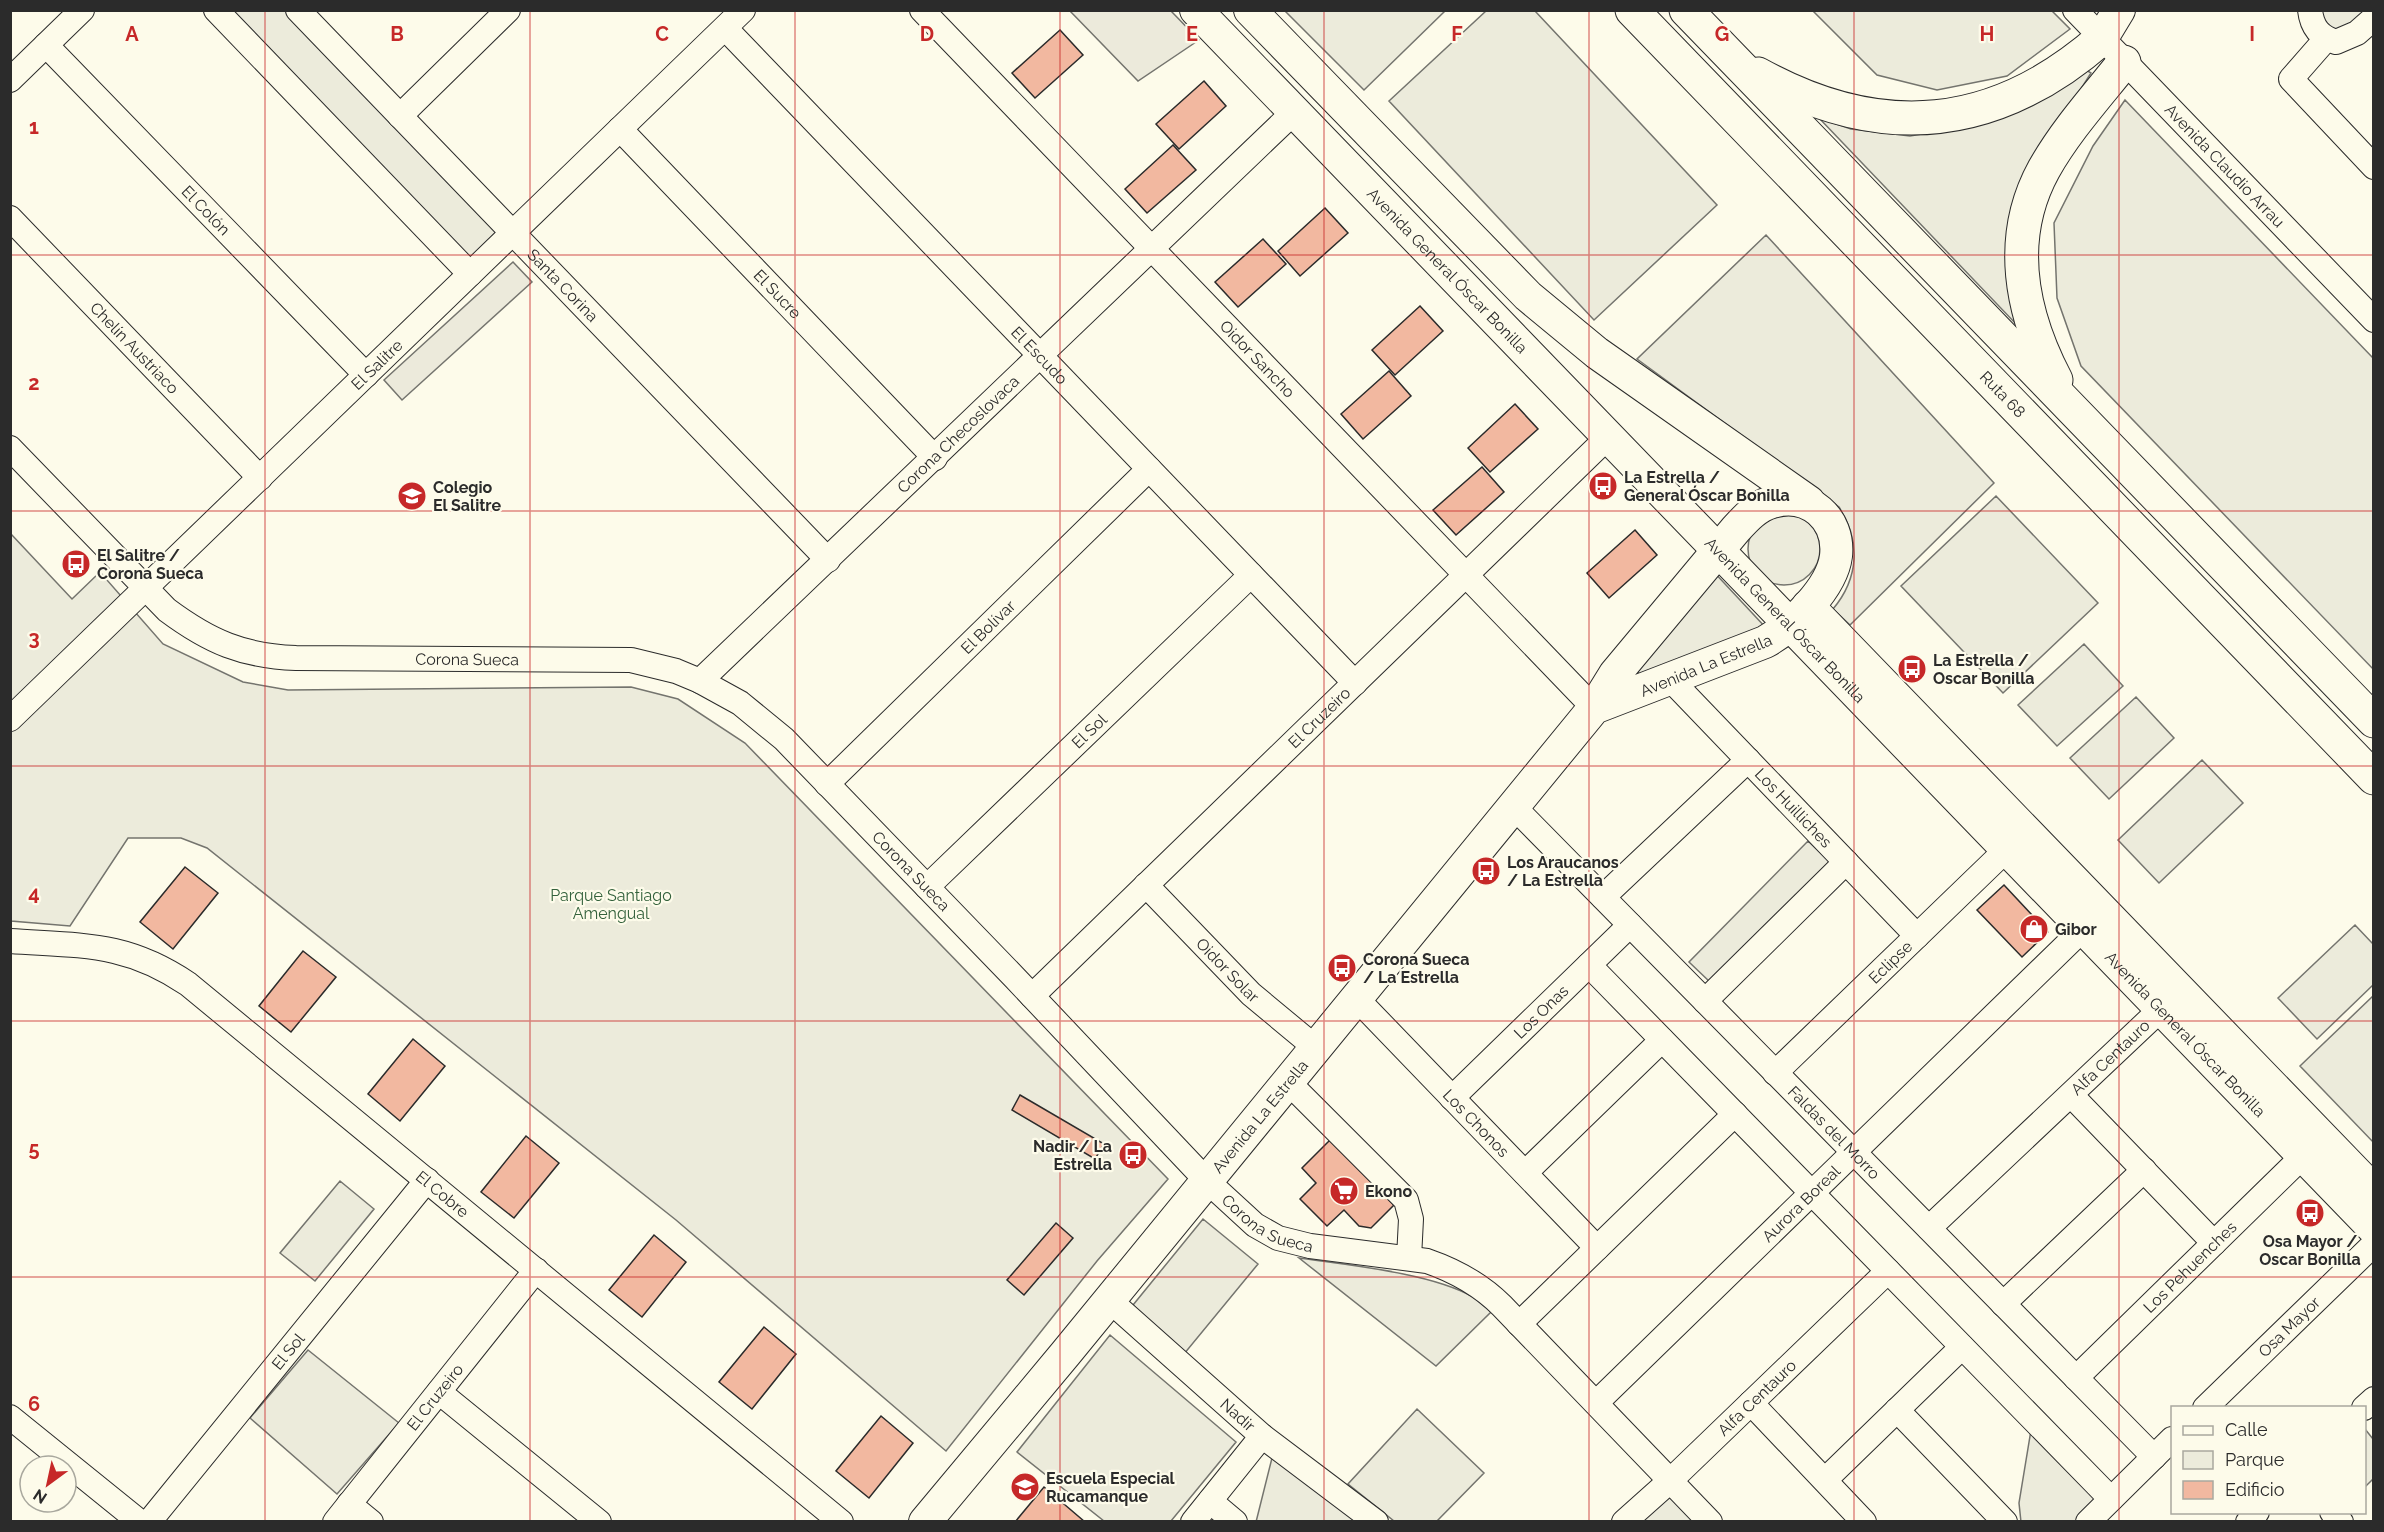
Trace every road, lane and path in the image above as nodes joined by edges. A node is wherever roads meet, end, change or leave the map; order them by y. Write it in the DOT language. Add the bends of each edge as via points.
graph roads {
  1 [pos="82,10"];
  2 [pos="216,10"];
  3 [pos="508,10"];
  4 [pos="743,10"];
  5 [pos="922,10"];
  6 [pos="1196,10"];
  7 [pos="1250,10"];
  8 [pos="1632,10"];
  9 [pos="1686,10"];
  10 [pos="2075,10"];
  11 [pos="2120,10"];
  12 [pos="2310,10"];
  13 [pos="299,11"];
  14 [pos="2373,18"];
  15 [pos="725,28"];
  16 [pos="2102,38"];
  17 [pos="2326,39"];
  18 [pos="46,45"];
  19 [pos="1732,58"];
  20 [pos="2124,62"];
  21 [pos="10,80"];
  22 [pos="1294,112"];
  23 [pos="400,116"];
  24 [pos="620,129"];
  25 [pos="2071,130"];
  26 [pos="2373,167"];
  27 [pos="10,218"];
  28 [pos="513,233"];
  29 [pos="1152,249"];
  30 [pos="470,274"];
  31 [pos="2373,320"];
  32 [pos="1041,356"];
  33 [pos="366,375"];
  34 [pos="2067,403"];
  35 [pos="1608,437"];
  36 [pos="10,448"];
  37 [pos="935,458"];
  38 [pos="1149,469"];
  39 [pos="260,478"];
  40 [pos="1809,502"];
  41 [pos="1717,551"];
  42 [pos="828,560"];
  43 [pos="1251,575"];
  44 [pos="1466,575"];
  45 [pos="146,588"];
  46 [pos="1799,616"];
  47 [pos="1671,680"];
  48 [pos="700,681"];
  49 [pos="1355,683"];
  50 [pos="1593,708"];
  51 [pos="10,719"];
  52 [pos="2373,721"];
  53 [pos="1748,760"];
  54 [pos="2373,778"];
  55 [pos="827,784"];
  56 [pos="1513,806"];
  57 [pos="2006,850"];
  58 [pos="1846,862"];
  59 [pos="1146,885"];
  60 [pos="927,887"];
  61 [pos="1603,897"];
  62 [pos="1630,925"];
  63 [pos="2083,928"];
  64 [pos="1917,936"];
  65 [pos="10,941"];
  66 [pos="1589,965"];
  67 [pos="1032,996"];
  68 [pos="1357,999"];
  69 [pos="1705,1001"];
  70 [pos="2161,1009"];
  71 [pos="1662,1040"];
  72 [pos="1316,1048"];
  73 [pos="1775,1072"];
  74 [pos="1288,1082"];
  75 [pos="2071,1095"];
  76 [pos="1452,1098"];
  77 [pos="1735,1114"];
  78 [pos="1854,1152"];
  79 [pos="2303,1156"];
  80 [pos="2144,1170"];
  81 [pos="1525,1173"];
  82 [pos="427,1180"];
  83 [pos="1206,1180"];
  84 [pos="2373,1191"];
  85 [pos="1811,1193"];
  86 [pos="1929,1228"];
  87 [pos="2373,1229"];
  88 [pos="2214,1243"];
  89 [pos="2373,1244"];
  90 [pos="1597,1248"];
  91 [pos="1408,1258"];
  92 [pos="536,1270"];
  93 [pos="1888,1271"];
  94 [pos="1108,1299"];
  95 [pos="2004,1304"];
  96 [pos="1519,1324"];
  97 [pos="1962,1347"];
  98 [pos="2076,1378"];
  99 [pos="439,1392"];
  100 [pos="1596,1403"];
  101 [pos="1751,1403"];
  102 [pos="2217,1403"];
  103 [pos="1897,1410"];
  104 [pos="10,1417"];
  105 [pos="1262,1436"];
  106 [pos="2171,1440"];
  107 [pos="2154,1457"];
  108 [pos="1671,1480"];
  109 [pos="1825,1480"];
  110 [pos="2111,1499"];
  111 [pos="1210,1501"];
  112 [pos="342,1513"];
  113 [pos="140,1521"];
  114 [pos="149,1521"];
  115 [pos="371,1521"];
  116 [pos="599,1521"];
  117 [pos="841,1521"];
  118 [pos="925,1521"];
  119 [pos="1193,1521"];
  120 [pos="1235,1521"];
  121 [pos="1376,1521"];
  122 [pos="1624,1521"];
  123 [pos="1710,1521"];
  124 [pos="1864,1521"];
  125 [pos="2005,1521"];
  126 [pos="2088,1521"];
  1 -- 18 [label="street"];
  2 -- 30 [label="street"];
  3 -- 23 [label="street"];
  4 -- 15 [label="street, El Salitre"];
  5 -- 29 [label="street, Oidor Sancho"];
  6 -- 22 [label="main road, Avenida General Óscar Bonilla"];
  7 -- 40 [label="main road" via="1536,303 1597,353"];
  8 -- 54 [label="highway, Ruta 68"];
  9 -- 19 [label="highway"];
  10 -- 16 [label="street, Avenida Claudio Arrau"];
  11 -- 16 [label="main road"];
  12 -- 17 [label="street" via="2311,21"];
  13 -- 23 [label="street, Santa Corina"];
  14 -- 17 [label="street" via="2344,40"];
  15 -- 24 [label="street, El Salitre"];
  15 -- 32 [label="street, El Escudo"];
  16 -- 19 [label="highway" via="2080,58 2038,84 1982,108 1934,118 1876,117 1835,108 1789,90"];
  16 -- 20 [label="street, Avenida Claudio Arrau"];
  16 -- 25 [label="highway" via="2091,85"];
  17 -- 26 [label="street" via="2291,79"];
  18 -- 21 [label="street"];
  18 -- 33 [label="street, El Colón"];
  19 -- 34 [label="highway"];
  20 -- 25 [label="highway"];
  20 -- 31 [label="street, Avenida Claudio Arrau"];
  22 -- 29 [label="street, Corona Checoslovaca"];
  22 -- 35 [label="main road, Avenida General Óscar Bonilla"];
  23 -- 28 [label="street, Santa Corina"];
  24 -- 28 [label="street, El Salitre"];
  24 -- 37 [label="street, El Sucre"];
  25 -- 34 [label="highway" via="2035,190 2022,234 2020,267 2039,342"];
  27 -- 39 [label="street, Chelín Austriaco"];
  28 -- 30 [label="street, El Salitre"];
  28 -- 42 [label="street, Santa Corina"];
  29 -- 32 [label="street, Corona Checoslovaca"];
  29 -- 44 [label="street, Oidor Sancho"];
  30 -- 33 [label="street, El Salitre"];
  32 -- 37 [label="street, Corona Checoslovaca"];
  32 -- 38 [label="street, El Escudo"];
  33 -- 39 [label="street, El Salitre"];
  34 -- 52 [label="highway"];
  35 -- 41 [label="main road, Avenida General Óscar Bonilla"];
  35 -- 44 [label="street, El Cruzeiro"];
  36 -- 45 [label="street, Corona Sueca"];
  37 -- 42 [label="street, Corona Checoslovaca"];
  38 -- 43 [label="street, El Escudo"];
  38 -- 55 [label="street, El Bolívar"];
  39 -- 45 [label="street, El Salitre"];
  40 -- 41 [label="main road, Avenida La Estrella" via="1790,500 1764,505"];
  40 -- 46 [label="main road, Avenida La Estrella" via="1827,519 1836,544 1833,568"];
  41 -- 46 [label="main road, Avenida General Óscar Bonilla"];
  41 -- 50 [label="main road, Avenida La Estrella" via="1616,674"];
  42 -- 48 [label="street, Corona Checoslovaca"];
  43 -- 49 [label="street, El Escudo"];
  43 -- 60 [label="street, El Sol"];
  44 -- 49 [label="street, El Cruzeiro"];
  44 -- 50 [label="street, Oidor Sancho"];
  45 -- 48 [label="street, Corona Sueca" via="196,631 253,654 296,658 631,660"];
  45 -- 51 [label="street, El Salitre"];
  46 -- 47 [label="main road, Avenida La Estrella" via="1765,642"];
  46 -- 57 [label="main road, Avenida General Óscar Bonilla"];
  46 -- 84 [label="main road, Avenida General Óscar Bonilla"];
  47 -- 50 [label="main road, Avenida La Estrella"];
  47 -- 53 [label="street, Los Huilliches"];
  48 -- 55 [label="street, Corona Sueca" via="765,722"];
  49 -- 59 [label="street, El Cruzeiro"];
  50 -- 56 [label="main road, Avenida La Estrella"];
  53 -- 58 [label="street, Los Huilliches"];
  53 -- 61 [label="street"];
  55 -- 60 [label="street, Corona Sueca"];
  56 -- 61 [label="street, Faldas del Morro"];
  56 -- 68 [label="main road, Avenida La Estrella"];
  57 -- 63 [label="main road, Avenida General Óscar Bonilla"];
  57 -- 64 [label="street, Eclipse"];
  58 -- 64 [label="street, Los Huilliches"];
  58 -- 69 [label="street"];
  59 -- 67 [label="street, El Cruzeiro"];
  59 -- 72 [label="street, Oidor Solar" via="1251,994"];
  60 -- 67 [label="street, Corona Sueca"];
  61 -- 62 [label="street, Faldas del Morro"];
  62 -- 66 [label="street, Los Onas"];
  62 -- 69 [label="street, Faldas del Morro"];
  63 -- 70 [label="main road, Avenida General Óscar Bonilla"];
  63 -- 78 [label="street, Aurora Boreal"];
  64 -- 73 [label="street, Eclipse"];
  65 -- 82 [label="street, El Cobre" via="100,947 137,956 172,973"];
  66 -- 71 [label="street"];
  66 -- 76 [label="street, Los Onas"];
  67 -- 83 [label="street, Corona Sueca"];
  68 -- 72 [label="main road, Avenida La Estrella"];
  68 -- 76 [label="street, Los Chonos"];
  69 -- 73 [label="street, Faldas del Morro"];
  70 -- 75 [label="street, Alfa Centauro"];
  70 -- 79 [label="main road, Avenida General Óscar Bonilla"];
  71 -- 77 [label="street"];
  71 -- 81 [label="street"];
  72 -- 74 [label="main road, Avenida La Estrella"];
  73 -- 78 [label="street, Faldas del Morro"];
  74 -- 83 [label="main road, Avenida La Estrella"];
  74 -- 91 [label="street" via="1406,1200 1412,1219"];
  75 -- 80 [label="street"];
  75 -- 86 [label="street, Alfa Centauro"];
  76 -- 81 [label="street, Los Chonos"];
  77 -- 85 [label="street"];
  77 -- 90 [label="street"];
  78 -- 85 [label="street, Aurora Boreal"];
  78 -- 86 [label="street, Faldas del Morro"];
  79 -- 87 [label="main road, Avenida General Óscar Bonilla"];
  79 -- 88 [label="street, Los Pehuenches"];
  80 -- 88 [label="street"];
  80 -- 95 [label="street"];
  81 -- 90 [label="street, Los Chonos"];
  82 -- 92 [label="street, El Cobre"];
  82 -- 114 [label="street, El Sol"];
  83 -- 91 [label="street, Corona Sueca" via="1247,1219 1278,1238 1310,1246"];
  83 -- 94 [label="main road, Avenida La Estrella"];
  85 -- 93 [label="street"];
  85 -- 100 [label="street, Aurora Boreal"];
  86 -- 95 [label="street, Faldas del Morro"];
  88 -- 98 [label="street, Los Pehuenches"];
  89 -- 102 [label="street, Osa Mayor"];
  90 -- 96 [label="street"];
  91 -- 96 [label="street, Corona Sueca" via="1444,1267 1476,1283"];
  92 -- 99 [label="street, El Cruzeiro"];
  92 -- 117 [label="street, El Cobre"];
  93 -- 97 [label="street"];
  93 -- 101 [label="street, Alfa Centauro"];
  94 -- 105 [label="street, Nadir"];
  94 -- 118 [label="main road, Avenida La Estrella"];
  95 -- 98 [label="street, Faldas del Morro"];
  96 -- 100 [label="street, Corona Sueca"];
  97 -- 103 [label="street"];
  97 -- 110 [label="street"];
  98 -- 107 [label="street, Faldas del Morro"];
  99 -- 112 [label="street, El Cruzeiro"];
  99 -- 116 [label="street"];
  100 -- 108 [label="street, Corona Sueca"];
  101 -- 108 [label="street, Alfa Centauro"];
  101 -- 109 [label="street"];
  103 -- 109 [label="street"];
  103 -- 125 [label="street"];
  104 -- 113 [label="street"];
  105 -- 111 [label="street"];
  105 -- 121 [label="street, Nadir"];
  106 -- 107 [label="street"];
  107 -- 110 [label="street"];
  108 -- 122 [label="street, Alfa Centauro"];
  108 -- 123 [label="street, Corona Sueca"];
  109 -- 124 [label="street"];
  110 -- 126 [label="street"];
  111 -- 119 [label="street"];
  111 -- 120 [label="street"];
  112 -- 115 [label="street"];
}
